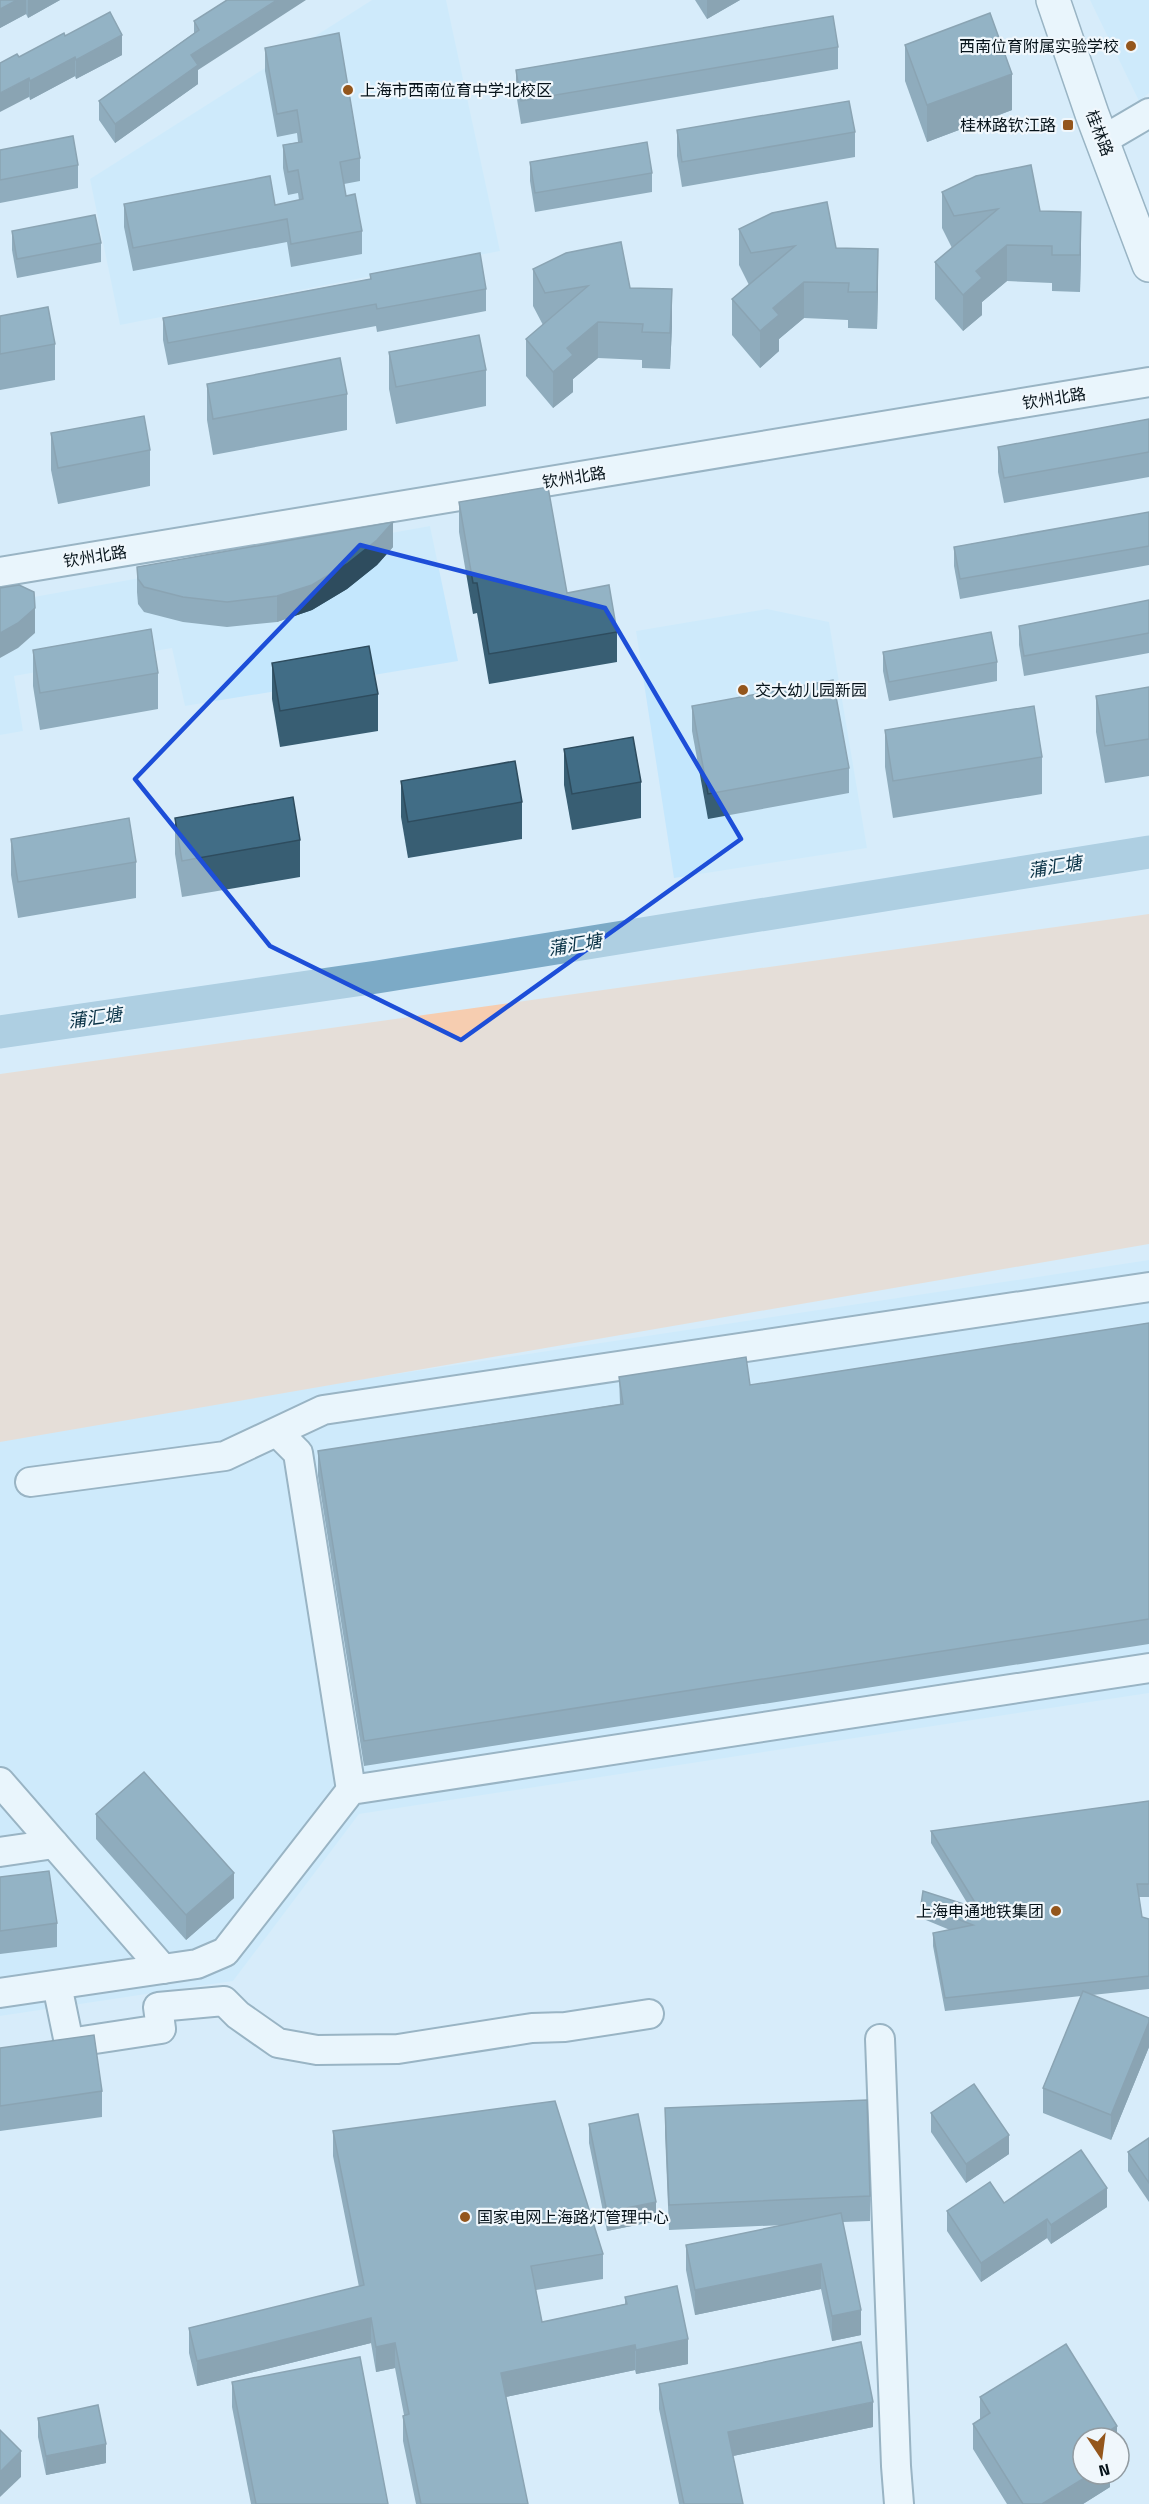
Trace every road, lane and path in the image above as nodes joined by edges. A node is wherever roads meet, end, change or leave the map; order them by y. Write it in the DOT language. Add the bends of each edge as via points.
graph roads {
  1 [pos="1053,0"];
  2 [pos="1149,113"];
  3 [pos="1103,140"];
  4 [pos="1149,265"];
  5 [pos="1149,382"];
  6 [pos="0,572"];
  7 [pos="1149,1287"];
  8 [pos="278,1432"];
  9 [pos="30,1482"];
  10 [pos="1149,1668"];
  11 [pos="0,1782"];
  12 [pos="351,1790"];
  13 [pos="54,1844"];
  14 [pos="0,1852"];
  15 [pos="163,1969"];
  16 [pos="57,1985"];
  17 [pos="0,1993"];
  18 [pos="650,2014"];
  19 [pos="880,2039"];
  20 [pos="899,2504"];
  1 -- 3 [label="main road, 桂林路"];
  2 -- 3 [label="street"];
  3 -- 4 [label="main road, 桂林路"];
  5 -- 6 [label="street, 钦州北路"];
  7 -- 8 [label="street" via="323,1410"];
  8 -- 9 [label="street" via="225,1456"];
  8 -- 12 [label="street" via="298,1453"];
  10 -- 12 [label="street"];
  11 -- 13 [label="street"];
  12 -- 15 [label="street" via="225,1952 197,1964"];
  13 -- 14 [label="street"];
  13 -- 15 [label="street"];
  15 -- 16 [label="street"];
  16 -- 17 [label="street"];
  16 -- 18 [label="street" via="69,2043 161,2029 158,2007 224,2001 278,2043 317,2050 398,2049"];
  19 -- 20 [label="street"];
}
